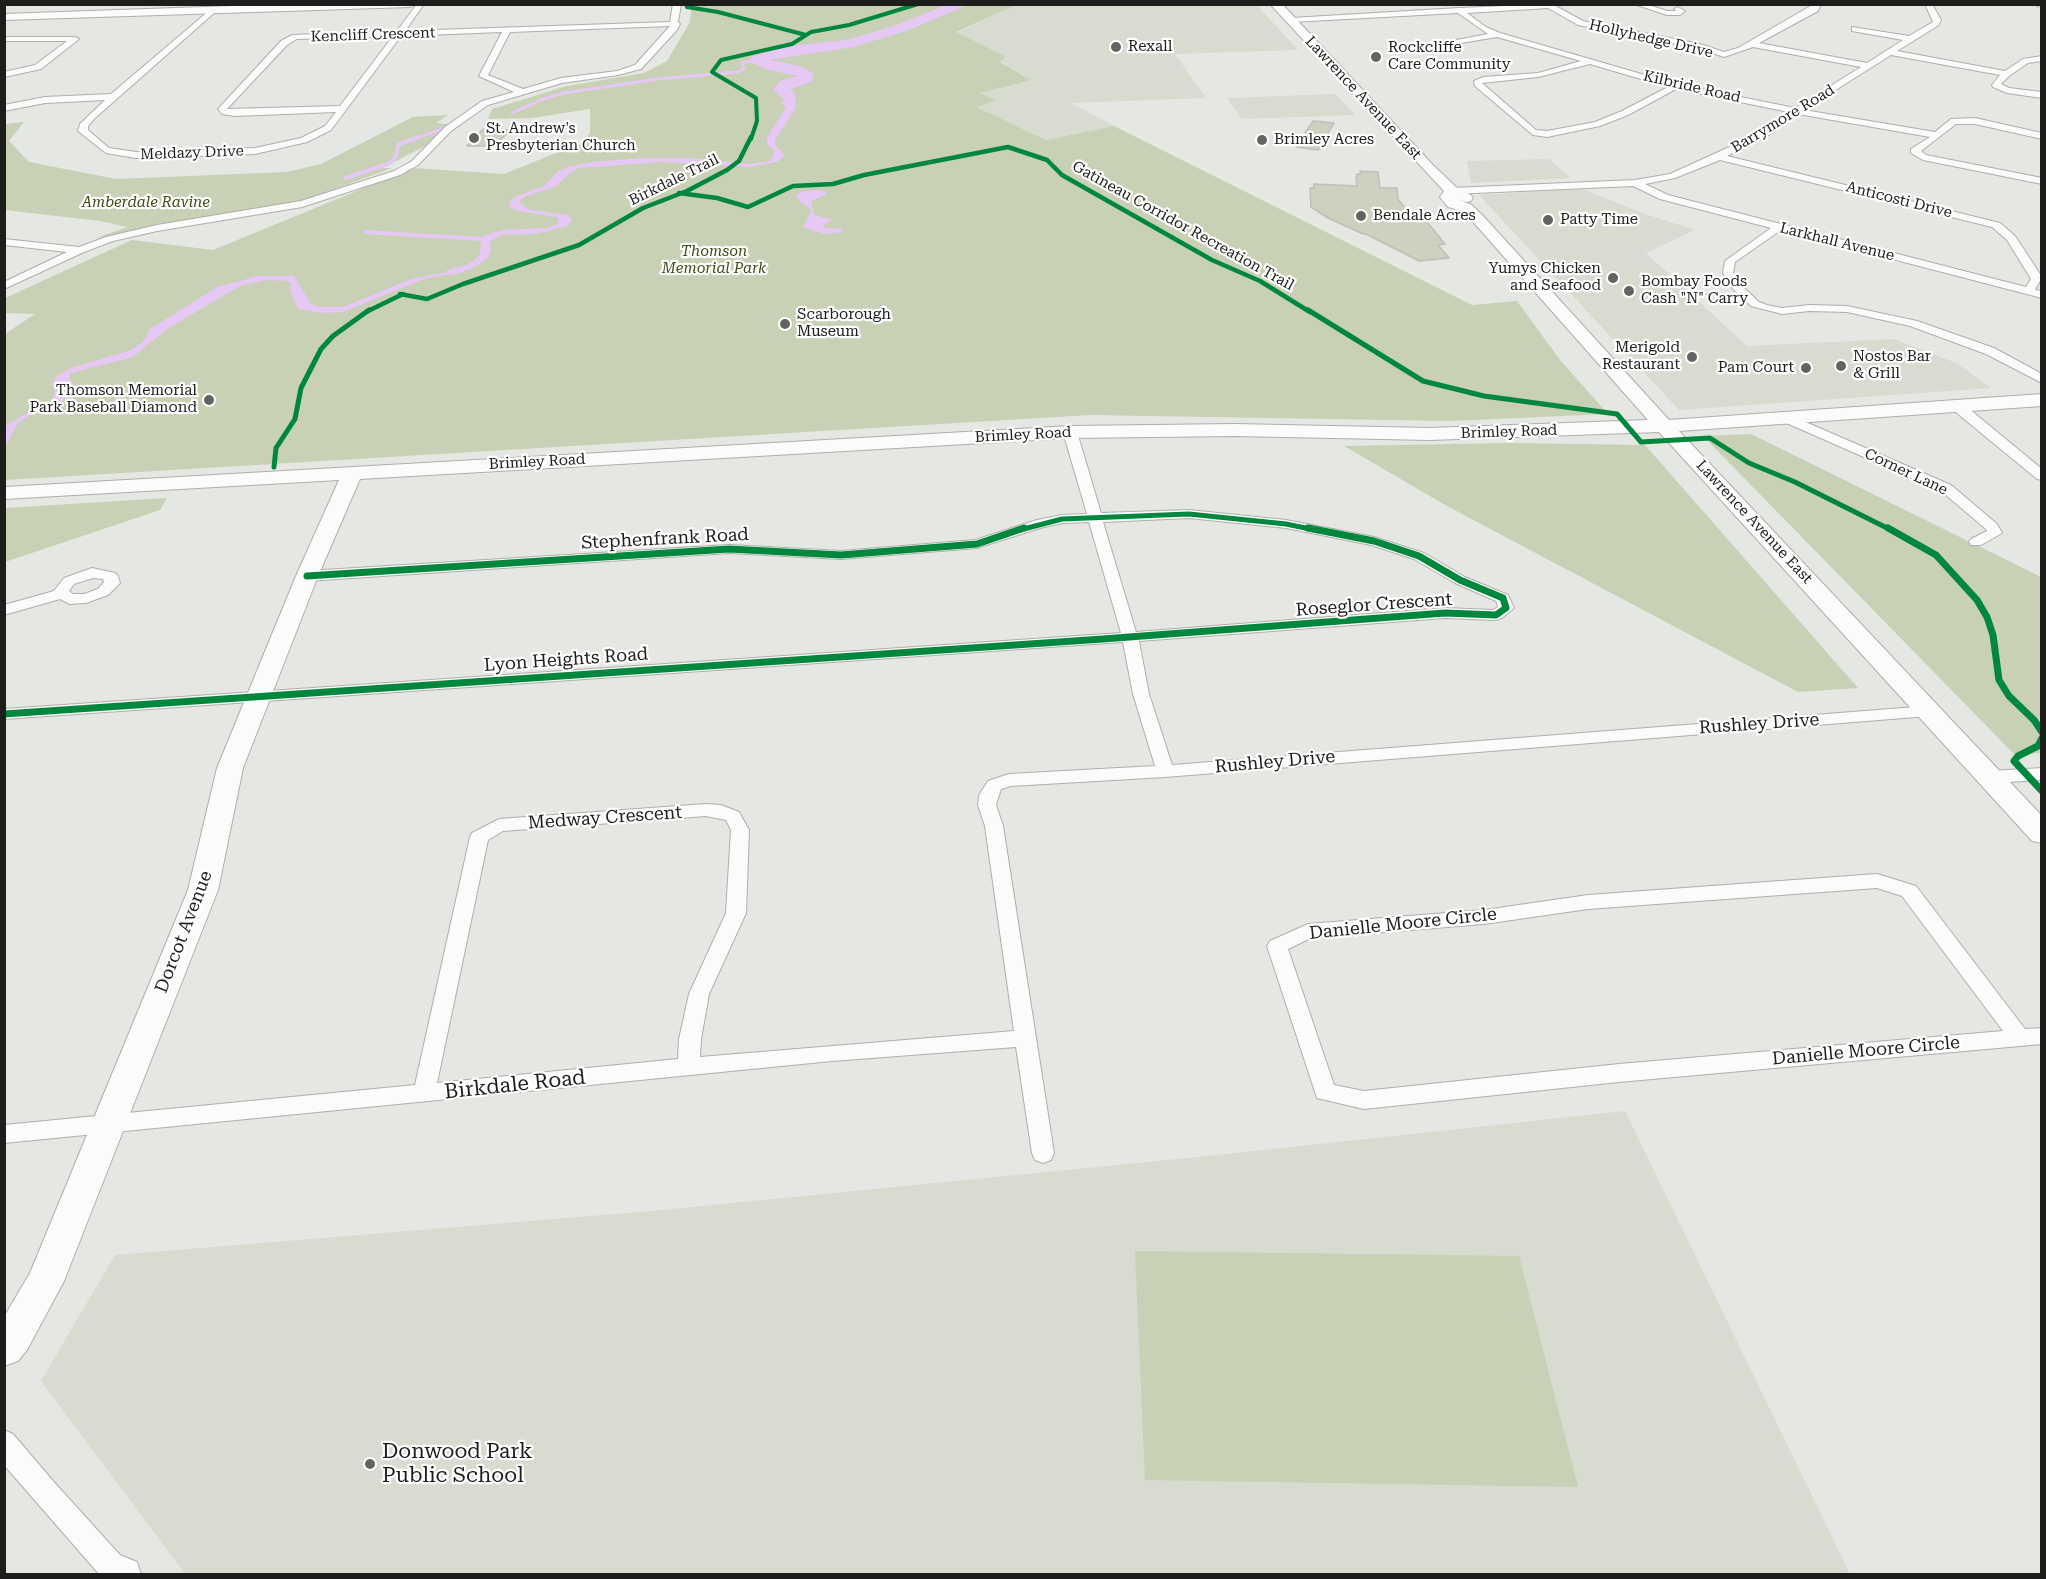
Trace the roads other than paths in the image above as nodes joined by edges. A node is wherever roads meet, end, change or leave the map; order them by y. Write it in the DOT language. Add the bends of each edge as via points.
graph roads {
  1 [pos="410,4"];
  2 [pos="422,4"];
  3 [pos="677,4"];
  4 [pos="1275,4"];
  5 [pos="1637,4"];
  6 [pos="1660,4"];
  7 [pos="1687,4"];
  8 [pos="1818,4"];
  9 [pos="1928,4"];
  10 [pos="1547,5"];
  11 [pos="1678,9"];
  12 [pos="1459,10"];
  13 [pos="211,11"];
  14 [pos="4,17"];
  15 [pos="1291,20"];
  16 [pos="676,24"];
  17 [pos="1855,29"];
  18 [pos="507,30"];
  19 [pos="399,34"];
  20 [pos="1497,35"];
  21 [pos="4,39"];
  22 [pos="1910,39"];
  23 [pos="1752,44"];
  24 [pos="1440,45"];
  25 [pos="1890,52"];
  26 [pos="2042,58"];
  27 [pos="1589,62"];
  28 [pos="1870,66"];
  29 [pos="2006,74"];
  30 [pos="4,75"];
  31 [pos="1675,86"];
  32 [pos="522,92"];
  33 [pos="2042,95"];
  34 [pos="113,98"];
  35 [pos="4,108"];
  36 [pos="342,109"];
  37 [pos="1798,110"];
  38 [pos="1935,135"];
  39 [pos="2042,136"];
  40 [pos="1720,157"];
  41 [pos="2042,182"];
  42 [pos="1635,183"];
  43 [pos="1452,191"];
  44 [pos="1779,227"];
  45 [pos="4,242"];
  46 [pos="80,250"];
  47 [pos="4,286"];
  48 [pos="2028,292"];
  49 [pos="2042,296"];
  50 [pos="2042,380"];
  51 [pos="2042,400"];
  52 [pos="1957,406"];
  53 [pos="1787,418"];
  54 [pos="1664,426"];
  55 [pos="1070,432"];
  56 [pos="352,474"];
  57 [pos="2042,476"];
  58 [pos="4,494"];
  59 [pos="1094,518"];
  60 [pos="1976,542"];
  61 [pos="1450,574"];
  62 [pos="307,576"];
  63 [pos="62,593"];
  64 [pos="4,610"];
  65 [pos="1434,614"];
  66 [pos="1130,637"];
  67 [pos="257,696"];
  68 [pos="1929,711"];
  69 [pos="4,714"];
  70 [pos="1165,771"];
  71 [pos="2042,774"];
  72 [pos="1991,777"];
  73 [pos="2042,834"];
  74 [pos="2042,1036"];
  75 [pos="1025,1038"];
  76 [pos="2020,1038"];
  77 [pos="689,1067"];
  78 [pos="424,1094"];
  79 [pos="106,1126"];
  80 [pos="4,1134"];
  81 [pos="1043,1153"];
  82 [pos="4,1348"];
  83 [pos="4,1443"];
  84 [pos="128,1575"];
  1 -- 13 [label="main road"];
  2 -- 19 [label="street, Meldazy Drive"];
  3 -- 16 [label="street"];
  4 -- 15 [label="main road, Lawrence Avenue East"];
  5 -- 11 [label="street" via="1667,13 1680,13"];
  6 -- 11 [label="street"];
  7 -- 11 [label="street"];
  8 -- 23 [label="street, Hollyhedge Drive"];
  9 -- 22 [label="street, Barrymore Road" via="1936,23"];
  10 -- 12 [label="street"];
  10 -- 23 [label="street, Hollyhedge Drive" via="1581,23 1700,46 1715,53 1730,54"];
  12 -- 15 [label="street"];
  12 -- 20 [label="street, Kilbride Road"];
  13 -- 14 [label="main road"];
  13 -- 34 [label="street, Meldazy Drive"];
  15 -- 43 [label="main road, Lawrence Avenue East"];
  16 -- 18 [label="street, Kencliff Crescent"];
  16 -- 32 [label="street" via="638,67"];
  17 -- 22 [label="street"];
  18 -- 19 [label="street, Kencliff Crescent"];
  18 -- 32 [label="street" via="483,76"];
  19 -- 36 [label="street, Meldazy Drive"];
  19 -- 36 [label="street, Kencliff Crescent" via="287,40 222,109 235,113"];
  20 -- 24 [label="street"];
  20 -- 27 [label="street, Kilbride Road"];
  21 -- 30 [label="street" via="75,39 38,67"];
  22 -- 25 [label="street, Barrymore Road"];
  23 -- 28 [label="street"];
  25 -- 28 [label="street, Barrymore Road"];
  25 -- 29 [label="street"];
  26 -- 29 [label="street" via="2029,59"];
  27 -- 31 [label="street, Kilbride Road"];
  27 -- 31 [label="street" via="1478,84 1533,132 1547,134 1597,124"];
  28 -- 37 [label="street, Barrymore Road"];
  29 -- 33 [label="street" via="1996,85 2000,88"];
  31 -- 37 [label="street, Kilbride Road"];
  32 -- 46 [label="street" via="479,107 448,129 415,163 353,189 272,210 143,231"];
  34 -- 35 [label="street" via="45,100"];
  34 -- 36 [label="street, Meldazy Drive" via="83,126 83,131 106,150 127,155 242,152 288,145 322,132"];
  37 -- 38 [label="street, Kilbride Road"];
  37 -- 40 [label="street, Barrymore Road" via="1763,135"];
  38 -- 39 [label="street" via="1954,121 1963,120"];
  38 -- 41 [label="street" via="1914,151"];
  40 -- 42 [label="street, Barrymore Road" via="1672,176"];
  40 -- 48 [label="street, Anticosti Drive" via="1996,225 2011,238 2037,279"];
  42 -- 43 [label="street, Barrymore Road"];
  42 -- 44 [label="street, Larkhall Avenue" via="1664,197"];
  43 -- 54 [label="main road, Lawrence Avenue East" via="1447,197 1453,204 1467,208"];
  44 -- 48 [label="street, Larkhall Avenue"];
  44 -- 50 [label="street" via="1730,261 1728,273 1755,304 1779,310 1846,309 1913,323 1990,351"];
  45 -- 46 [label="street"];
  46 -- 47 [label="street"];
  48 -- 49 [label="street, Larkhall Avenue"];
  51 -- 52 [label="main road, Brimley Road"];
  52 -- 53 [label="main road, Brimley Road"];
  52 -- 57 [label="street"];
  53 -- 54 [label="main road, Brimley Road"];
  53 -- 60 [label="street, Corner Lane" via="1946,488 1992,526 1995,533"];
  54 -- 55 [label="main road, Brimley Road" via="1430,434"];
  54 -- 68 [label="main road, Lawrence Avenue East"];
  55 -- 56 [label="main road, Brimley Road"];
  55 -- 59 [label="street"];
  56 -- 58 [label="main road, Brimley Road"];
  56 -- 62 [label="main road, Dorcot Avenue"];
  59 -- 61 [label="street, Roseglor Crescent" via="1189,514 1286,524 1398,548"];
  59 -- 62 [label="street, Stephenfrank Road" via="1037,524 990,541 959,547 824,556 729,549"];
  59 -- 66 [label="street"];
  61 -- 65 [label="street, Roseglor Crescent" via="1456,583 1457,597 1448,608"];
  61 -- 65 [label="street, Roseglor Crescent" via="1503,598 1506,608 1496,615"];
  62 -- 67 [label="main road, Dorcot Avenue"];
  63 -- 64 [label="street"];
  65 -- 66 [label="street, Roseglor Crescent"];
  66 -- 67 [label="street, Lyon Heights Road"];
  66 -- 70 [label="street"];
  67 -- 69 [label="street, Lyon Heights Road"];
  67 -- 79 [label="main road, Dorcot Avenue" via="225,785 203,890"];
  68 -- 70 [label="street, Rushley Drive"];
  68 -- 72 [label="main road, Lawrence Avenue East"];
  70 -- 75 [label="street, Rushley Drive" via="1009,780 994,785 988,795"];
  71 -- 72 [label="street"];
  72 -- 73 [label="main road, Lawrence Avenue East"];
  74 -- 76 [label="street, Danielle Moore Circle"];
  75 -- 77 [label="street, Birkdale Road"];
  75 -- 81 [label="street, Rushley Drive"];
  76 -- 76 [label="street, Danielle Moore Circle" via="1364,1100 1325,1092 1276,946 1308,931 1484,917 1588,902 1877,881 1909,891"];
  77 -- 78 [label="street, Birkdale Road"];
  77 -- 78 [label="street, Medway Crescent" via="699,994 736,913 740,830 732,816 706,810 499,825 479,837"];
  78 -- 79 [label="street, Birkdale Road"];
  79 -- 80 [label="street, Birkdale Road"];
  79 -- 82 [label="main road, Dorcot Avenue" via="38,1296"];
  83 -- 84 [label="street" via="110,1565"];
}
